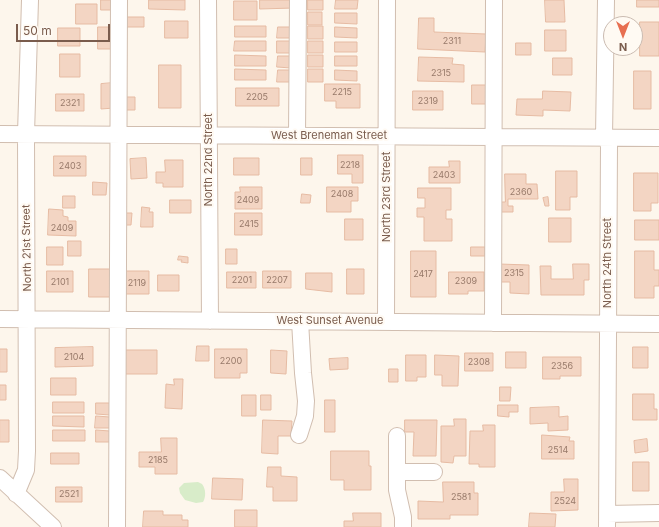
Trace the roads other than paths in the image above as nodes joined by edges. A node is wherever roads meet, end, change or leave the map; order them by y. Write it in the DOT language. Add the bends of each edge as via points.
graph roads {
  1 [pos="30,0"];
  2 [pos="119,0"];
  3 [pos="208,0"];
  4 [pos="298,0"];
  5 [pos="387,0"];
  6 [pos="494,0"];
  7 [pos="606,0"];
  8 [pos="0,134"];
  9 [pos="26,134"];
  10 [pos="119,134"];
  11 [pos="209,135"];
  12 [pos="297,136"];
  13 [pos="387,136"];
  14 [pos="493,137"];
  15 [pos="604,137"];
  16 [pos="659,138"];
  17 [pos="0,319"];
  18 [pos="28,320"];
  19 [pos="118,320"];
  20 [pos="210,320"];
  21 [pos="300,321"];
  22 [pos="386,322"];
  23 [pos="493,323"];
  24 [pos="608,323"];
  25 [pos="659,324"];
  26 [pos="299,435"];
  27 [pos="397,436"];
  28 [pos="397,472"];
  29 [pos="434,472"];
  30 [pos="0,478"];
  31 [pos="16,494"];
  32 [pos="659,513"];
  33 [pos="607,520"];
  34 [pos="53,527"];
  35 [pos="117,527"];
  36 [pos="403,527"];
  1 -- 9 [label="street, North 21st Street"];
  2 -- 10 [label="street"];
  3 -- 11 [label="street, North 22nd Street"];
  4 -- 12 [label="street"];
  5 -- 13 [label="street, North 23rd Street"];
  6 -- 14 [label="street"];
  7 -- 15 [label="street, North 24th Street"];
  8 -- 9 [label="street, West Breneman Street"];
  9 -- 10 [label="street, West Breneman Street"];
  9 -- 18 [label="street, North 21st Street"];
  10 -- 11 [label="street, West Breneman Street"];
  10 -- 19 [label="street"];
  11 -- 12 [label="street, West Breneman Street"];
  11 -- 20 [label="street, North 22nd Street"];
  12 -- 13 [label="street, West Breneman Street"];
  13 -- 14 [label="street, West Breneman Street"];
  13 -- 22 [label="street, North 23rd Street"];
  14 -- 15 [label="street, West Breneman Street"];
  14 -- 23 [label="street"];
  15 -- 16 [label="street, West Breneman Street"];
  15 -- 24 [label="street, North 24th Street" via="609,144"];
  17 -- 18 [label="street, West Sunset Avenue"];
  18 -- 19 [label="street, West Sunset Avenue"];
  18 -- 31 [label="street, North 21st Street" via="26,470"];
  19 -- 20 [label="street, West Sunset Avenue"];
  19 -- 35 [label="street"];
  20 -- 21 [label="street, West Sunset Avenue"];
  21 -- 22 [label="street, West Sunset Avenue"];
  21 -- 26 [label="street" via="306,401 305,416"];
  22 -- 23 [label="street, West Sunset Avenue"];
  23 -- 24 [label="street, West Sunset Avenue"];
  24 -- 25 [label="street, West Sunset Avenue"];
  24 -- 33 [label="street, North 24th Street"];
  27 -- 28 [label="street"];
  28 -- 29 [label="street"];
  28 -- 36 [label="street"];
  30 -- 31 [label="street"];
  31 -- 34 [label="street"];
  32 -- 33 [label="street"];
}
